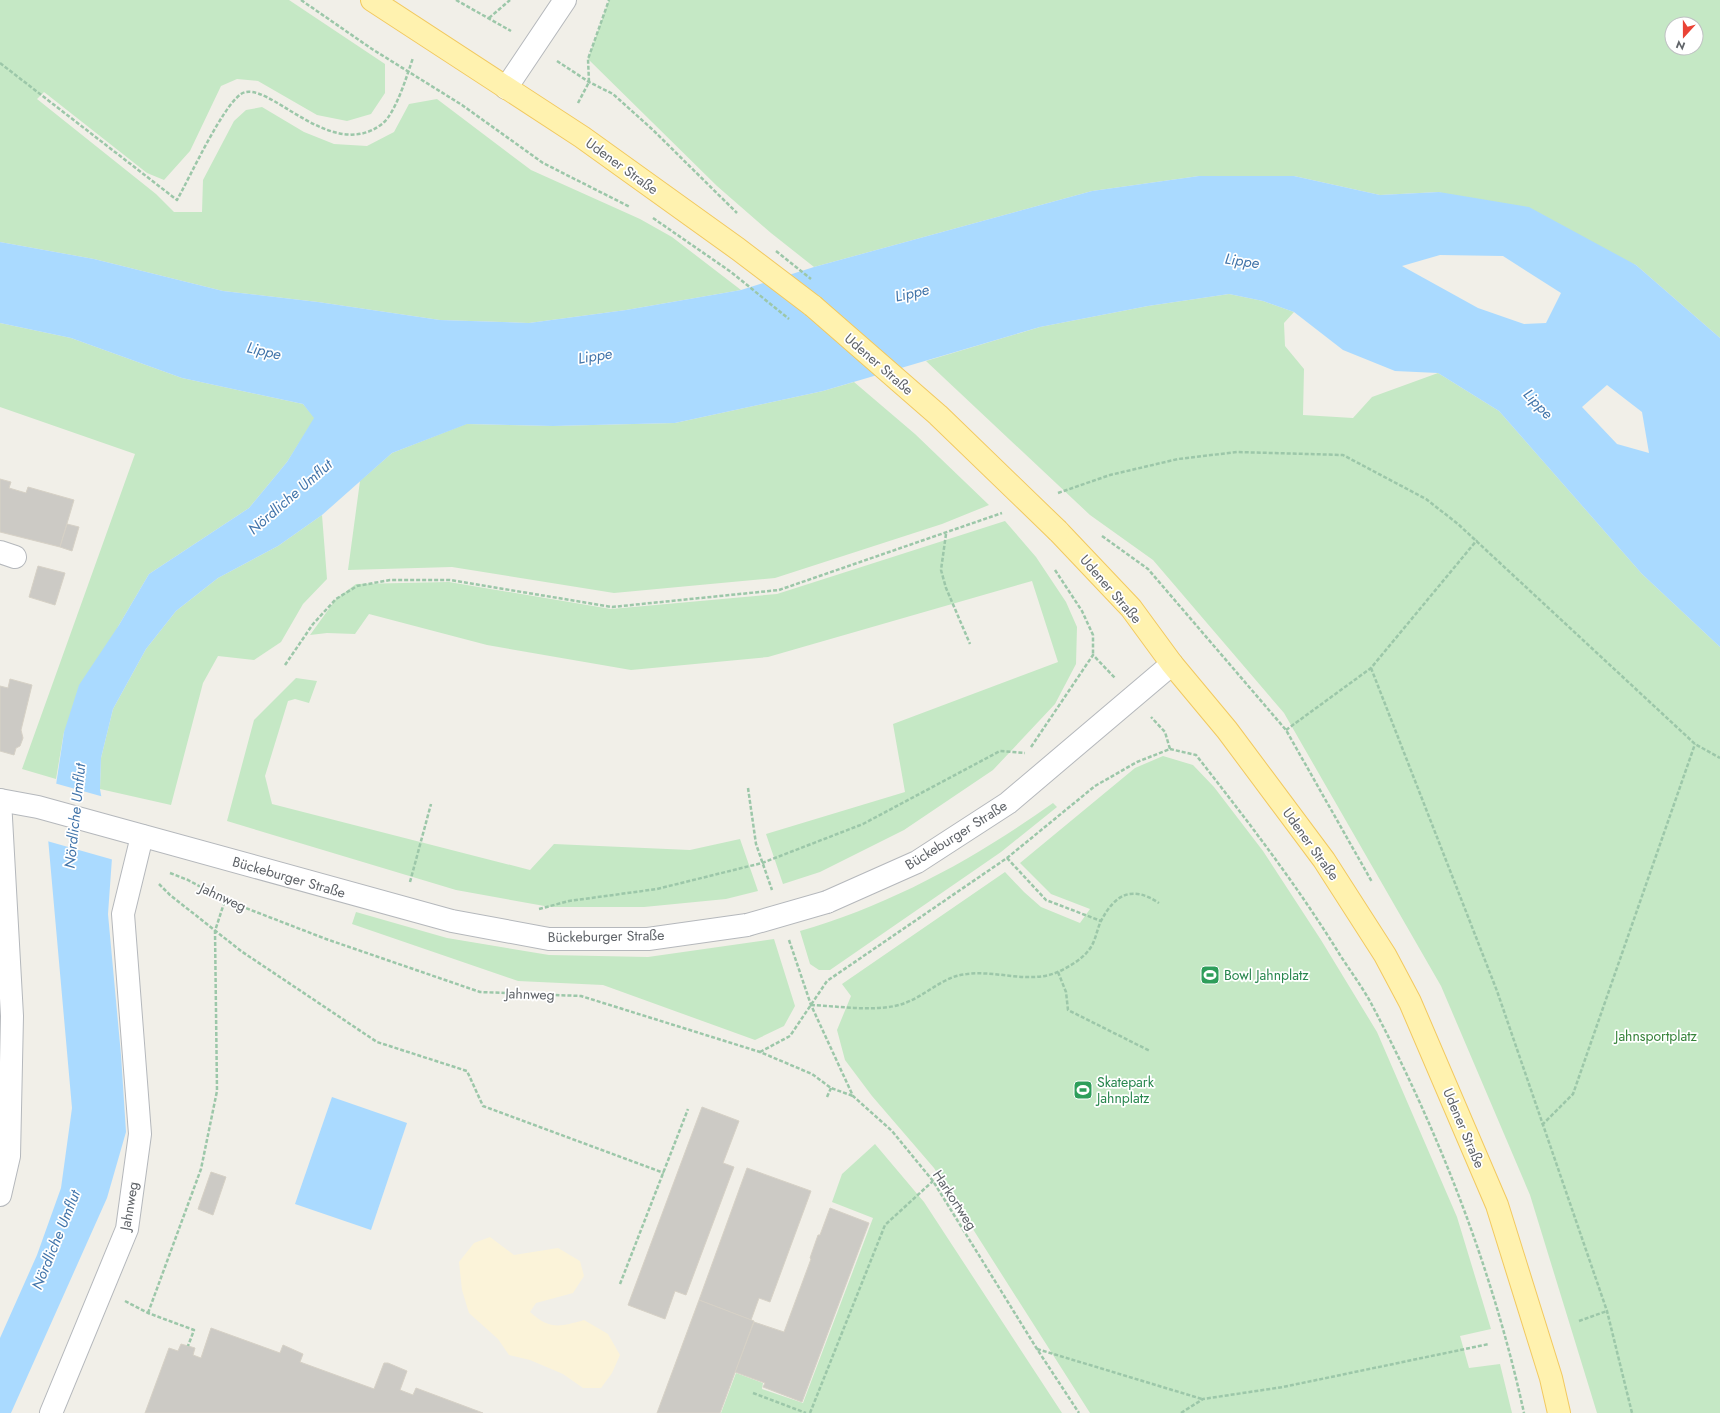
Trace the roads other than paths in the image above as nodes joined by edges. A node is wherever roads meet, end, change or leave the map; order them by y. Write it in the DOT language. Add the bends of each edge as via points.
graph roads {
  1 [pos="372,0"];
  2 [pos="565,0"];
  3 [pos="506,88"];
  4 [pos="1172,664"];
  5 [pos="0,800"];
  6 [pos="142,836"];
  7 [pos="0,1195"];
  8 [pos="51,1413"];
  9 [pos="1559,1413"];
  1 -- 3 [label="main road, Udener Straße"];
  2 -- 3 [label="street"];
  3 -- 4 [label="main road, Udener Straße, bridge" via="582,137 813,306 932,410 1058,531 1131,608"];
  4 -- 6 [label="street, Bückeburger Straße, bridge" via="1008,803 918,862 827,902 747,925 648,939 549,939 452,921"];
  4 -- 9 [label="main road, Udener Straße" via="1227,730 1324,860 1385,955 1410,1002 1498,1205 1551,1378"];
  5 -- 6 [label="street, Bückeburger Straße" via="38,807"];
  5 -- 7 [label="street" via="12,1016 9,1156"];
  6 -- 8 [label="street, Jahnweg" via="123,914 140,1134 127,1229"];
}
